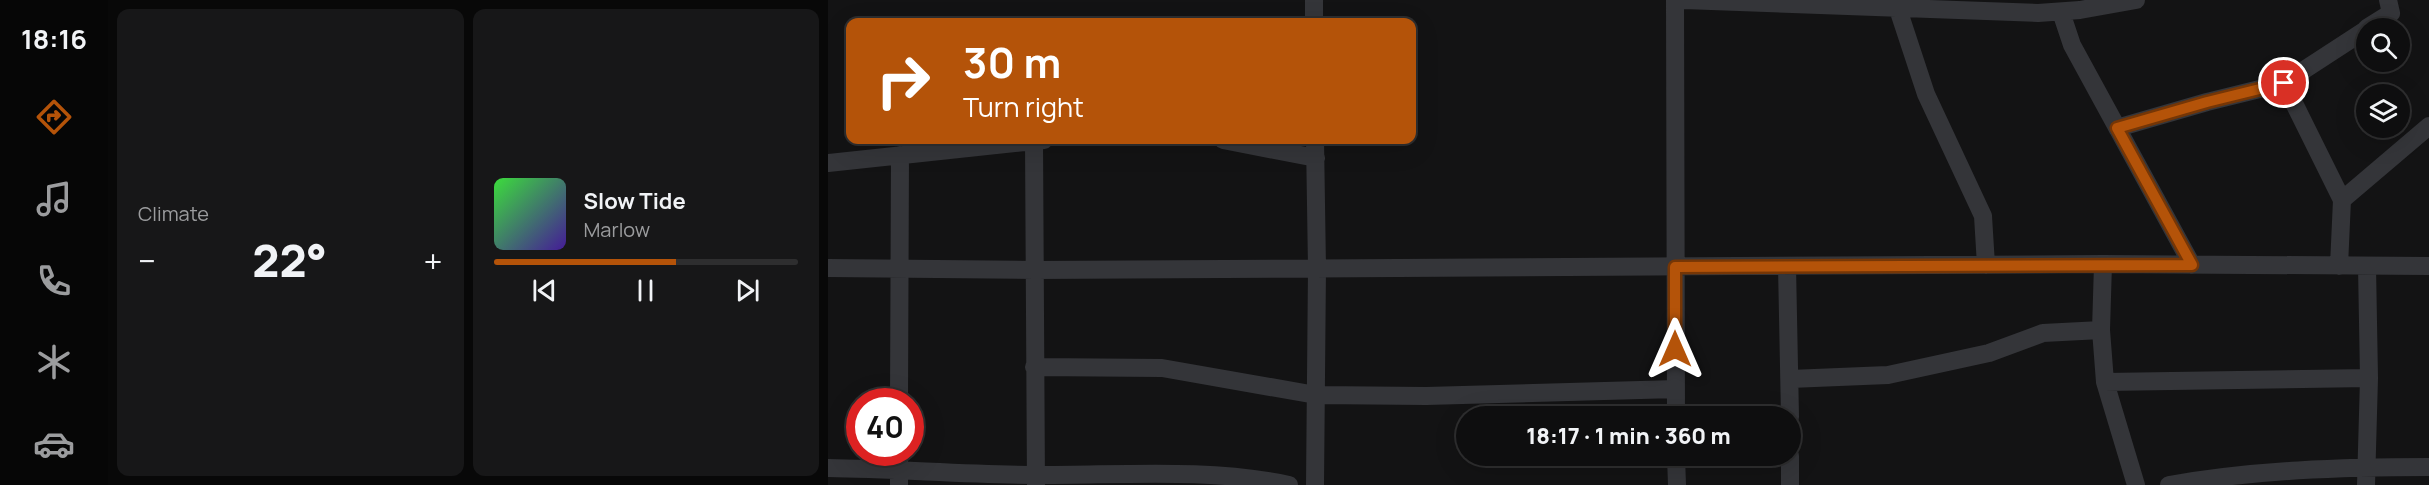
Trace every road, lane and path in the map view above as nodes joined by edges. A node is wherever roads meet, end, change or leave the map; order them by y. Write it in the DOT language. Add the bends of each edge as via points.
graph roads {
  1 [pos="1314,0"];
  2 [pos="1675,0"];
  3 [pos="1684,0"];
  4 [pos="2136,0"];
  5 [pos="2388,0"];
  6 [pos="1949,6"];
  7 [pos="2038,6"];
  8 [pos="1898,9"];
  9 [pos="2061,12"];
  10 [pos="1314,18"];
  11 [pos="2384,18"];
  12 [pos="2356,36"];
  13 [pos="2284,83"];
  14 [pos="2429,126"];
  15 [pos="2117,128"];
  16 [pos="1002,144"];
  17 [pos="1039,144"];
  18 [pos="1244,144"];
  19 [pos="1315,144"];
  20 [pos="900,155"];
  21 [pos="1316,158"];
  22 [pos="828,163"];
  23 [pos="2342,200"];
  24 [pos="2103,264"];
  25 [pos="1986,265"];
  26 [pos="2192,265"];
  27 [pos="1787,266"];
  28 [pos="2339,266"];
  29 [pos="2367,266"];
  30 [pos="2429,266"];
  31 [pos="900,267"];
  32 [pos="1675,267"];
  33 [pos="828,268"];
  34 [pos="1317,268"];
  35 [pos="1034,270"];
  36 [pos="2101,330"];
  37 [pos="1035,367"];
  38 [pos="2368,378"];
  39 [pos="1790,379"];
  40 [pos="2105,382"];
  41 [pos="899,388"];
  42 [pos="1676,389"];
  43 [pos="1316,395"];
  44 [pos="1676,406"];
  45 [pos="1790,406"];
  46 [pos="1676,466"];
  47 [pos="1790,466"];
  48 [pos="2429,466"];
  49 [pos="828,468"];
  50 [pos="899,469"];
  51 [pos="2367,476"];
  52 [pos="1035,480"];
  53 [pos="1289,485"];
  54 [pos="1315,485"];
  55 [pos="1677,485"];
  56 [pos="1790,485"];
  57 [pos="2136,485"];
  58 [pos="2169,485"];
  1 -- 10 [label="street"];
  2 -- 32 [label="street"];
  3 -- 8 [label="street"];
  4 -- 9 [label="street"];
  5 -- 11 [label="street" via="2391,13"];
  6 -- 7 [label="street"];
  6 -- 8 [label="street"];
  7 -- 9 [label="street"];
  8 -- 25 [label="street" via="1926,94 1983,216"];
  9 -- 15 [label="street" via="2072,45"];
  12 -- 13 [label="street"];
  13 -- 15 [label="street"];
  13 -- 23 [label="street"];
  14 -- 23 [label="street"];
  15 -- 26 [label="street"];
  16 -- 20 [label="street"];
  17 -- 35 [label="street"];
  18 -- 21 [label="street"];
  19 -- 21 [label="street"];
  20 -- 22 [label="street"];
  20 -- 31 [label="street"];
  21 -- 34 [label="street"];
  23 -- 28 [label="street"];
  24 -- 25 [label="street"];
  24 -- 26 [label="street"];
  24 -- 36 [label="street"];
  25 -- 27 [label="street"];
  26 -- 28 [label="street"];
  27 -- 32 [label="street"];
  27 -- 39 [label="street"];
  28 -- 29 [label="street"];
  29 -- 30 [label="street"];
  29 -- 38 [label="street"];
  31 -- 33 [label="street"];
  31 -- 35 [label="street"];
  31 -- 41 [label="street"];
  32 -- 34 [label="street"];
  32 -- 42 [label="street"];
  34 -- 35 [label="street"];
  34 -- 43 [label="street"];
  35 -- 37 [label="street"];
  36 -- 39 [label="street" via="2043,333 1989,353 1888,375"];
  36 -- 40 [label="street"];
  37 -- 43 [label="street" via="1162,368"];
  37 -- 52 [label="street"];
  38 -- 40 [label="street"];
  38 -- 51 [label="street"];
  39 -- 45 [label="street"];
  40 -- 57 [label="street"];
  42 -- 43 [label="street"];
  42 -- 44 [label="street"];
  43 -- 54 [label="street"];
  46 -- 55 [label="street"];
  47 -- 56 [label="street"];
  48 -- 51 [label="street"];
  49 -- 50 [label="street"];
  50 -- 52 [label="street"];
  51 -- 58 [label="street" via="2258,474"];
  52 -- 53 [label="street" via="1211,475 1259,478"];
}
